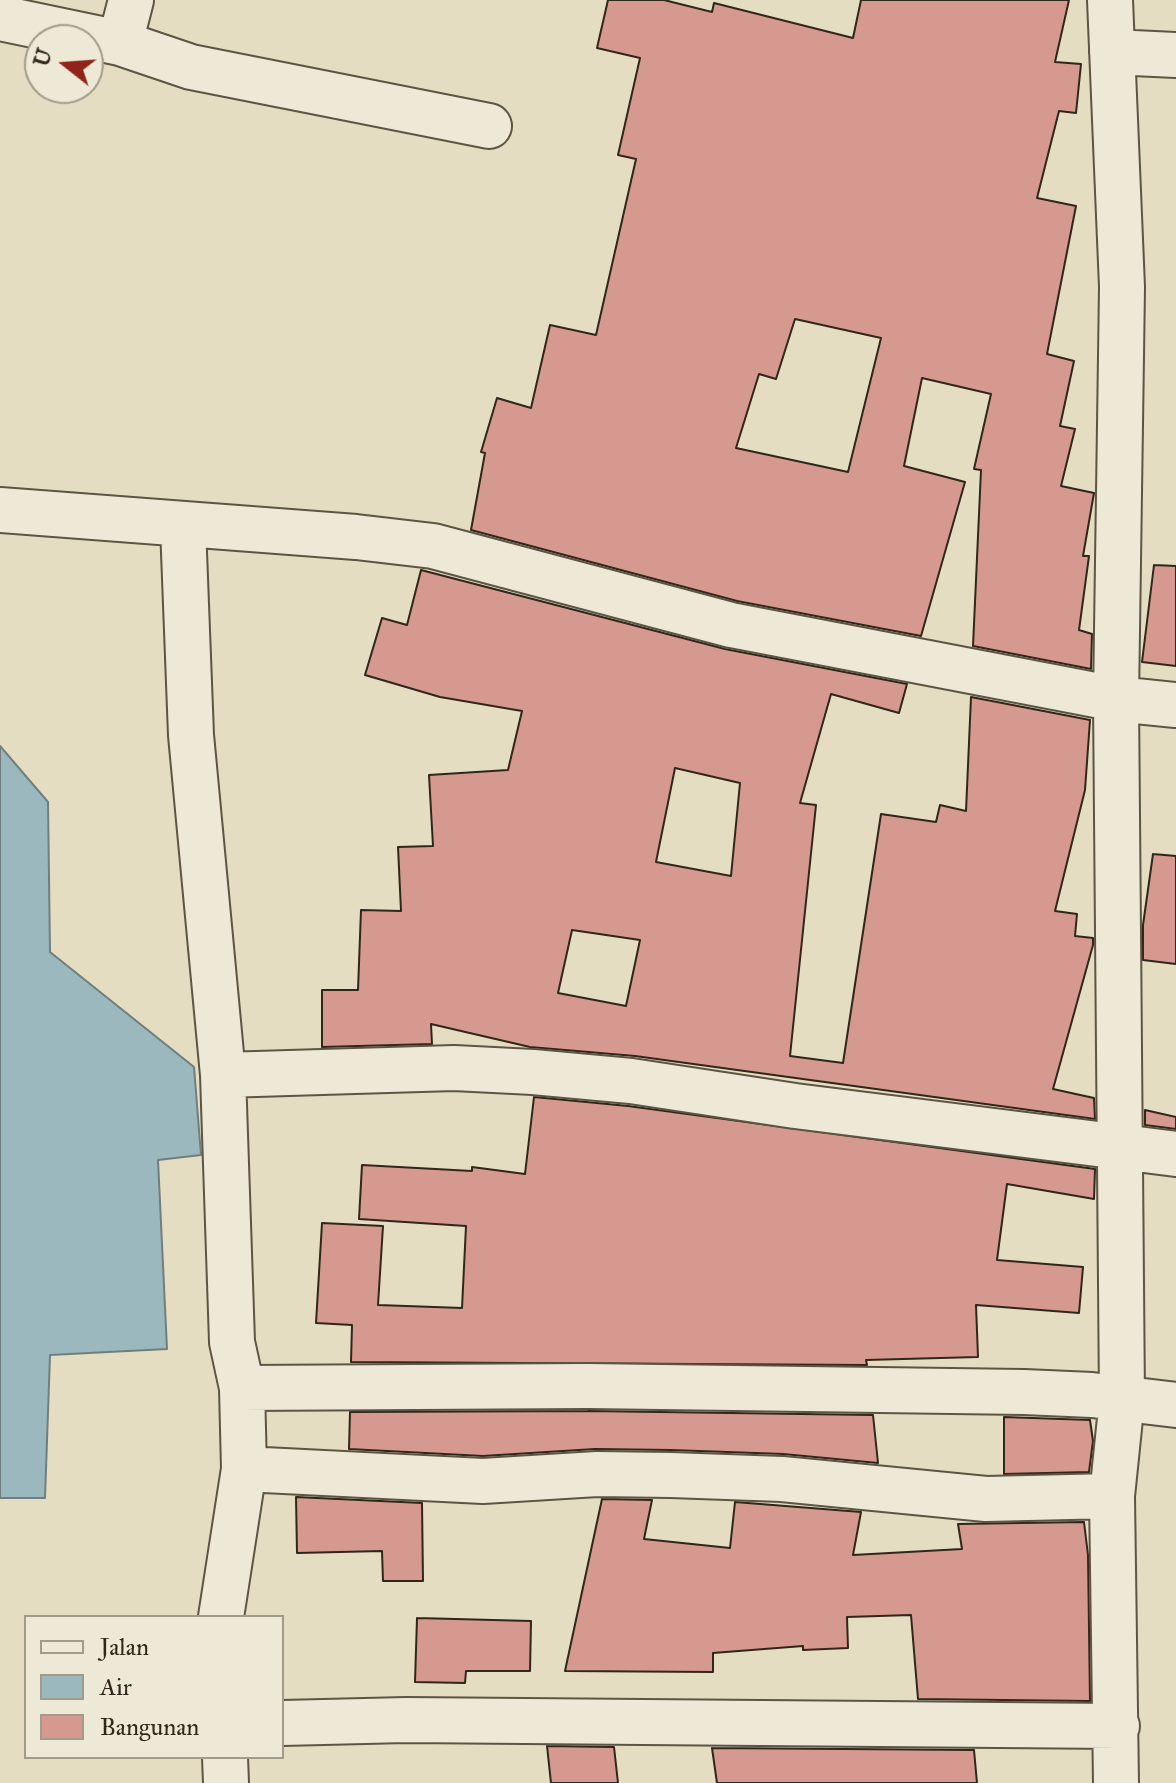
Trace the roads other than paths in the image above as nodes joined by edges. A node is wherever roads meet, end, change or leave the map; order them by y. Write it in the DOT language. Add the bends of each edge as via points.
graph roads {
  1 [pos="131,0"];
  2 [pos="1110,0"];
  3 [pos="0,18"];
  4 [pos="120,43"];
  5 [pos="1112,52"];
  6 [pos="1176,55"];
  7 [pos="489,126"];
  8 [pos="0,510"];
  9 [pos="183,526"];
  10 [pos="1116,699"];
  11 [pos="1176,705"];
  12 [pos="223,1075"];
  13 [pos="1117,1148"];
  14 [pos="1176,1154"];
  15 [pos="242,1388"];
  16 [pos="1122,1399"];
  17 [pos="1176,1405"];
  18 [pos="244,1469"];
  19 [pos="1112,1496"];
  20 [pos="221,1615"];
  21 [pos="284,1723"];
  22 [pos="1117,1726"];
  23 [pos="225,1759"];
  24 [pos="226,1783"];
  25 [pos="1116,1783"];
  1 -- 4 [label="street"];
  2 -- 5 [label="street"];
  3 -- 4 [label="street"];
  4 -- 7 [label="street" via="191,67"];
  5 -- 6 [label="street"];
  5 -- 10 [label="street" via="1122,287"];
  8 -- 9 [label="street"];
  9 -- 10 [label="street" via="433,546 731,625"];
  9 -- 12 [label="street" via="191,735"];
  10 -- 11 [label="street"];
  10 -- 13 [label="street"];
  12 -- 13 [label="street" via="454,1068 533,1072"];
  12 -- 15 [label="street" via="232,1342"];
  13 -- 14 [label="street"];
  13 -- 16 [label="street"];
  15 -- 16 [label="street" via="604,1386 1024,1392"];
  15 -- 18 [label="street"];
  16 -- 17 [label="street"];
  16 -- 19 [label="street"];
  18 -- 19 [label="street" via="483,1481 597,1474 703,1476 986,1499"];
  18 -- 20 [label="street"];
  19 -- 22 [label="street"];
  21 -- 22 [label="street"];
  22 -- 25 [label="street"];
  23 -- 24 [label="street"];
}
